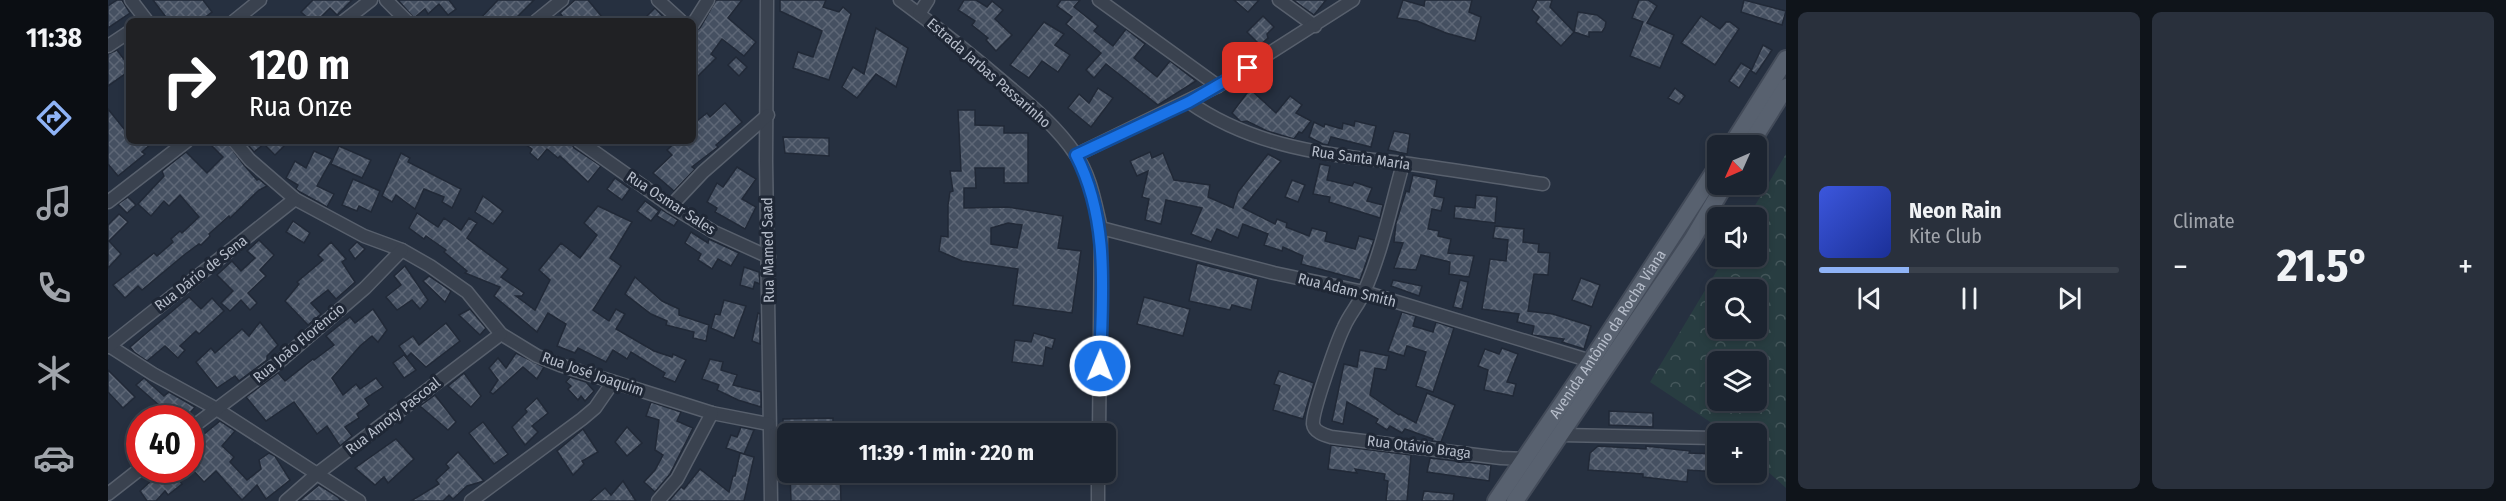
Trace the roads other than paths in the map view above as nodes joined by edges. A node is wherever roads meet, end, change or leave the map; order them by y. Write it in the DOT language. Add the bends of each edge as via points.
graph roads {
  1 [pos="131,0"];
  2 [pos="260,0"];
  3 [pos="371,0"];
  4 [pos="386,0"];
  5 [pos="562,0"];
  6 [pos="658,0"];
  7 [pos="708,0"];
  8 [pos="767,0"];
  9 [pos="900,0"];
  10 [pos="928,0"];
  11 [pos="1099,0"];
  12 [pos="1280,0"];
  13 [pos="1353,0"];
  14 [pos="919,14"];
  15 [pos="145,18"];
  16 [pos="238,18"];
  17 [pos="348,18"];
  18 [pos="403,18"];
  19 [pos="540,18"];
  20 [pos="678,18"];
  21 [pos="696,19"];
  22 [pos="1315,26"];
  23 [pos="126,34"];
  24 [pos="108,46"];
  25 [pos="1786,59"];
  26 [pos="1218,86"];
  27 [pos="1786,87"];
  28 [pos="1189,102"];
  29 [pos="768,115"];
  30 [pos="1738,135"];
  31 [pos="1756,135"];
  32 [pos="183,144"];
  33 [pos="237,144"];
  34 [pos="583,144"];
  35 [pos="1076,155"];
  36 [pos="1403,164"];
  37 [pos="1707,183"];
  38 [pos="1543,184"];
  39 [pos="1719,195"];
  40 [pos="295,199"];
  41 [pos="108,202"];
  42 [pos="671,206"];
  43 [pos="1101,228"];
  44 [pos="402,250"];
  45 [pos="769,257"];
  46 [pos="1364,292"];
  47 [pos="501,334"];
  48 [pos="108,346"];
  49 [pos="1591,361"];
  50 [pos="613,382"];
  51 [pos="215,408"];
  52 [pos="712,413"];
  53 [pos="204,417"];
  54 [pos="1099,423"];
  55 [pos="769,424"];
  56 [pos="1561,435"];
  57 [pos="1707,438"];
  58 [pos="1526,459"];
  59 [pos="318,473"];
  60 [pos="126,480"];
  61 [pos="1098,483"];
  62 [pos="108,494"];
  63 [pos="286,501"];
  64 [pos="358,501"];
  65 [pos="471,501"];
  66 [pos="658,501"];
  67 [pos="771,501"];
  68 [pos="1098,501"];
  69 [pos="1496,501"];
  70 [pos="1515,501"];
  1 -- 15 [label="street"];
  2 -- 16 [label="street"];
  3 -- 17 [label="street"];
  4 -- 18 [label="street"];
  5 -- 19 [label="street"];
  6 -- 20 [label="street"];
  7 -- 21 [label="street"];
  8 -- 29 [label="street, Rua Mamed Saad"];
  9 -- 14 [label="street, Estrada Jarbas Passarinho"];
  10 -- 14 [label="street"];
  11 -- 26 [label="street"];
  12 -- 22 [label="street"];
  13 -- 22 [label="street"];
  14 -- 35 [label="street, Estrada Jarbas Passarinho" via="1041,115"];
  22 -- 26 [label="street"];
  23 -- 24 [label="street"];
  25 -- 30 [label="main road"];
  26 -- 28 [label="street"];
  27 -- 31 [label="main road"];
  28 -- 35 [label="street"];
  28 -- 36 [label="street, Rua Santa Maria" via="1234,129 1275,144"];
  29 -- 42 [label="street"];
  29 -- 45 [label="street, Rua Mamed Saad"];
  32 -- 41 [label="street"];
  33 -- 40 [label="street, Rua José Joaquim"];
  34 -- 42 [label="street, Rua Osmar Sales"];
  35 -- 43 [label="street, Estrada Jarbas Passarinho" via="1093,195"];
  36 -- 38 [label="street, Rua Santa Maria"];
  36 -- 46 [label="street"];
  37 -- 49 [label="main road, Avenida Antônio da Rocha Viana"];
  39 -- 56 [label="main road, Avenida Antônio da Rocha Viana"];
  40 -- 44 [label="street, Rua José Joaquim" via="364,236"];
  40 -- 48 [label="street, Rua Dário de Sena"];
  42 -- 45 [label="street, Rua Osmar Sales" via="714,232"];
  43 -- 46 [label="street, Rua Adam Smith"];
  43 -- 54 [label="street, Estrada Jarbas Passarinho"];
  44 -- 47 [label="street, Rua José Joaquim" via="467,292"];
  44 -- 51 [label="street, Rua João Florêncio" via="288,355"];
  45 -- 55 [label="street, Rua Mamed Saad"];
  46 -- 49 [label="street, Rua Adam Smith"];
  46 -- 58 [label="street, Rua Otávio Braga" via="1344,327 1328,371 1315,414 1315,429 1331,437"];
  47 -- 50 [label="street, Rua José Joaquim" via="537,356"];
  47 -- 59 [label="street, Rua Amoty Pascoal"];
  48 -- 51 [label="street"];
  49 -- 58 [label="main road, Avenida Antônio da Rocha Viana"];
  50 -- 52 [label="street, Rua José Joaquim"];
  50 -- 65 [label="street" via="595,408"];
  51 -- 53 [label="street, Rua João Florêncio"];
  51 -- 59 [label="street"];
  52 -- 55 [label="street, Rua José Joaquim"];
  52 -- 66 [label="street" via="677,479"];
  55 -- 67 [label="street, Rua Mamed Saad"];
  56 -- 57 [label="street"];
  56 -- 70 [label="main road, Avenida Antônio da Rocha Viana"];
  58 -- 69 [label="main road, Avenida Antônio da Rocha Viana"];
  59 -- 63 [label="street, Rua Amoty Pascoal"];
  59 -- 64 [label="street"];
  60 -- 62 [label="street"];
  61 -- 68 [label="street"];
}
